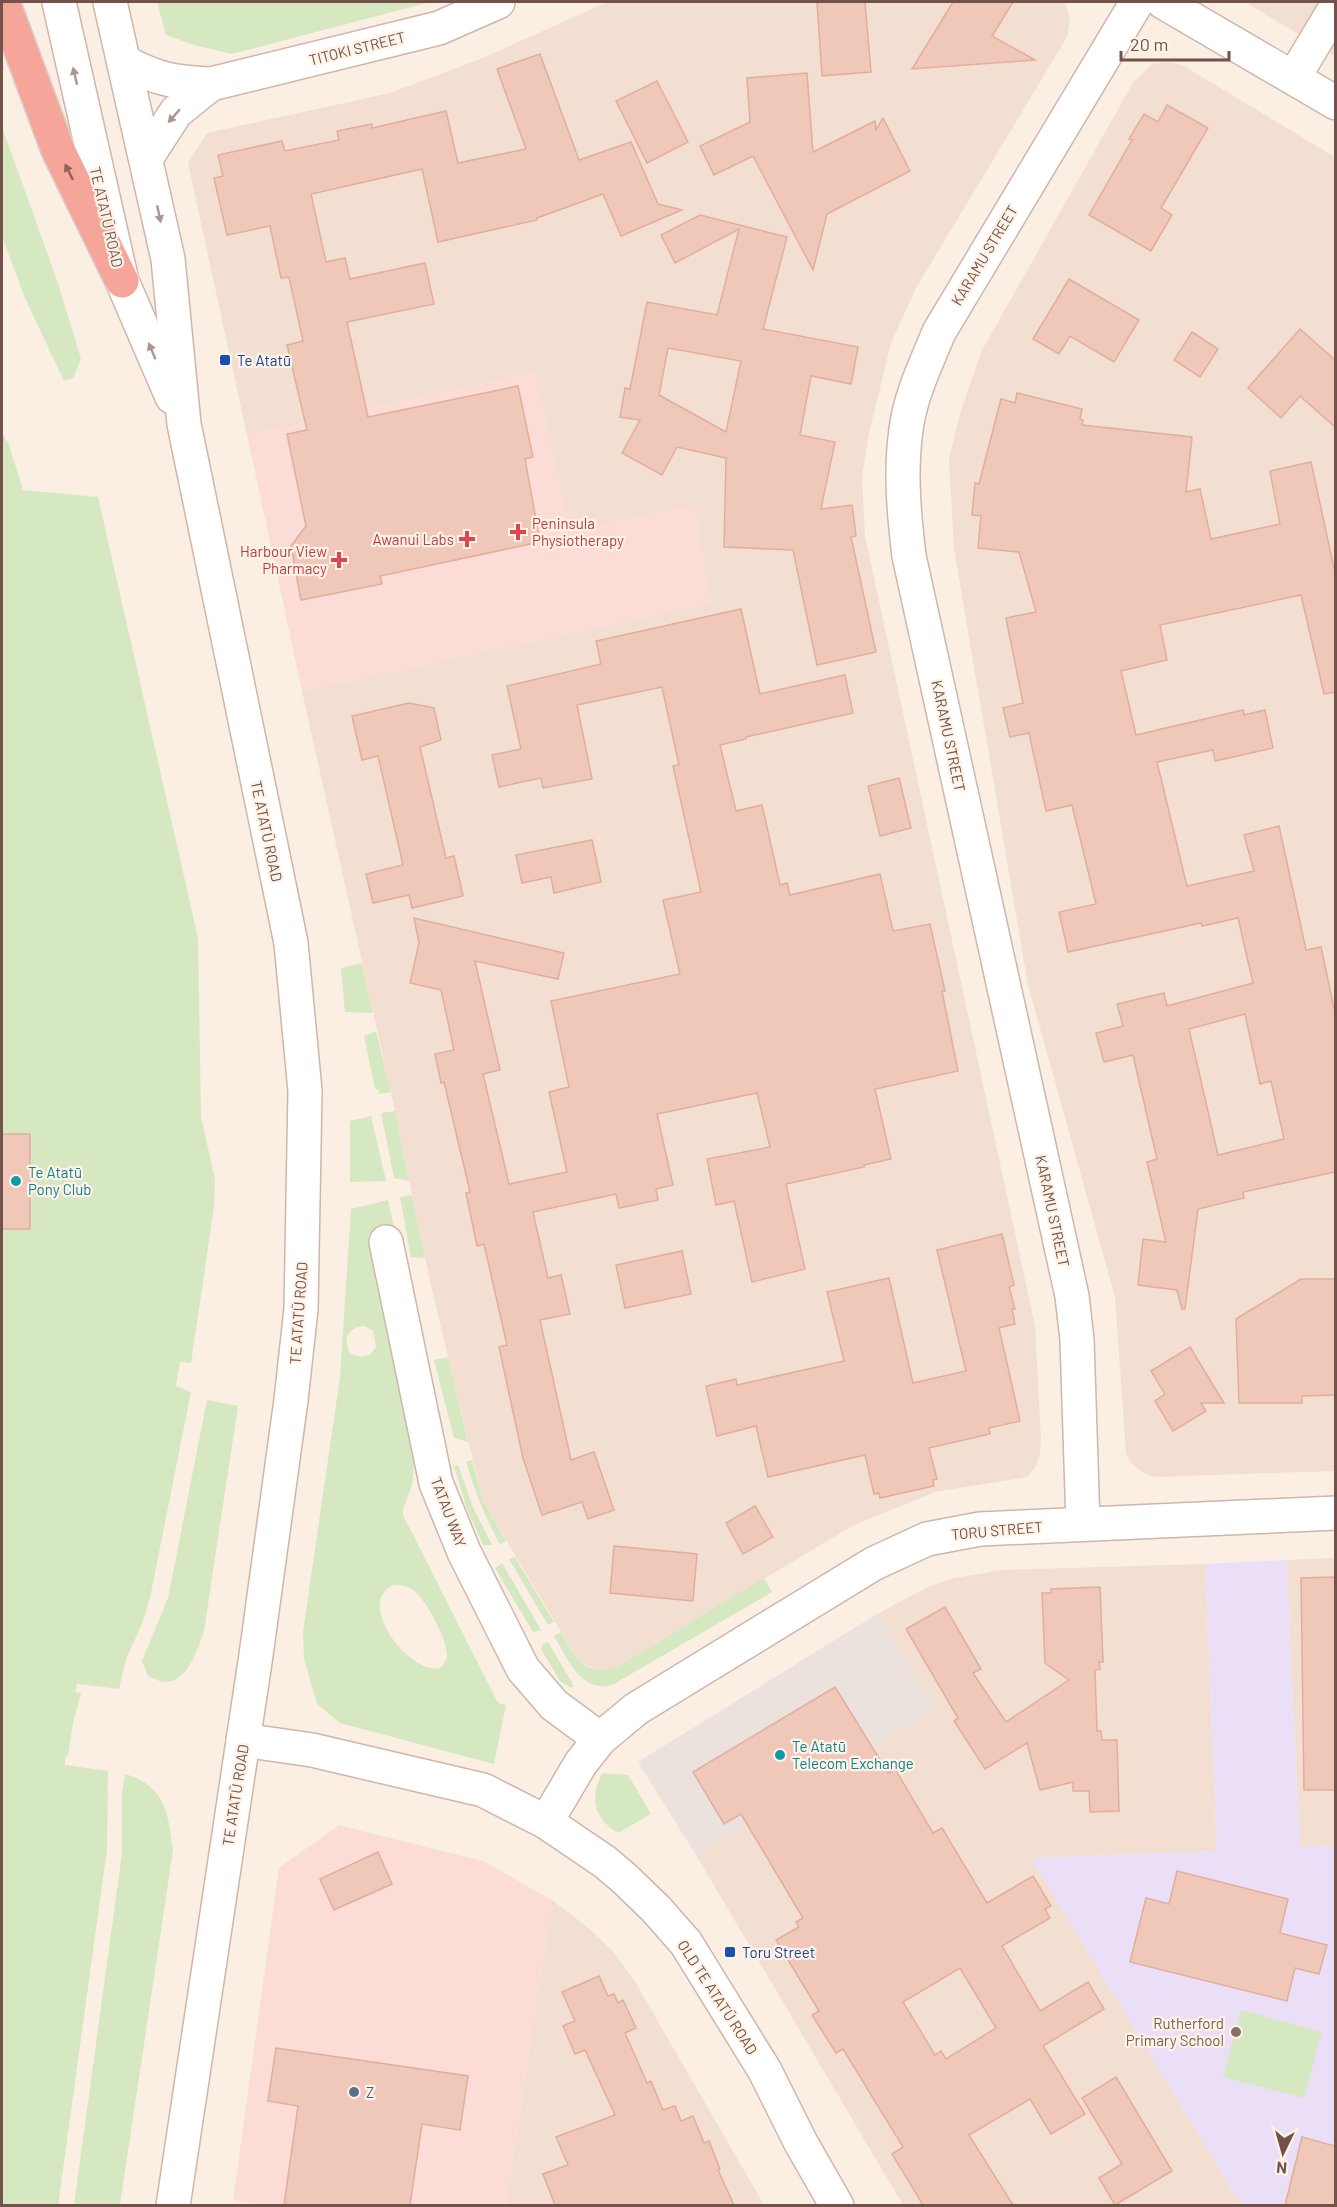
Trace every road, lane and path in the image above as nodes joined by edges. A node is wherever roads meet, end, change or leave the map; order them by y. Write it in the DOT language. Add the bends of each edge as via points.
graph roads {
  1 [pos="3,2"];
  2 [pos="59,2"];
  3 [pos="110,2"];
  4 [pos="498,2"];
  5 [pos="1137,2"];
  6 [pos="1163,2"];
  7 [pos="1335,7"];
  8 [pos="124,62"];
  9 [pos="1294,77"];
  10 [pos="212,84"];
  11 [pos="1335,103"];
  12 [pos="147,157"];
  13 [pos="122,281"];
  14 [pos="184,424"];
  15 [pos="386,1242"];
  16 [pos="1335,1513"];
  17 [pos="1083,1523"];
  18 [pos="600,1739"];
  19 [pos="243,1740"];
  20 [pos="546,1822"];
  21 [pos="173,2205"];
  22 [pos="837,2205"];
  13 -- 1 [label="highway, one-way" via="58,150"];
  13 -- 2 [label="street, TE ATATŪ ROAD, one-way"];
  3 -- 8 [label="street, TE ATATŪ ROAD"];
  4 -- 10 [label="street, TITOKI STREET" via="439,28"];
  5 -- 17 [label="street, KARAMU STREET" via="939,332 906,429 903,498 909,556 1072,1296"];
  6 -- 9 [label="street"];
  7 -- 9 [label="street"];
  8 -- 10 [label="street, TITOKI STREET" via="175,82"];
  8 -- 12 [label="street, TE ATATŪ ROAD"];
  9 -- 11 [label="street"];
  10 -- 12 [label="street, TITOKI STREET, one-way" via="176,112"];
  12 -- 14 [label="street, TE ATATŪ ROAD, one-way" via="168,259"];
  14 -- 13 [label="street, TE ATATŪ ROAD, one-way"];
  14 -- 19 [label="street, TE ATATŪ ROAD" via="291,943 305,1091 301,1309"];
  15 -- 18 [label="street, TATAU WAY" via="436,1483 464,1551 524,1669 554,1705"];
  16 -- 17 [label="street, TORU STREET"];
  17 -- 18 [label="street, TORU STREET" via="960,1531 902,1549 636,1709"];
  18 -- 20 [label="street, TORU STREET"];
  19 -- 20 [label="street, OLD TE ATATŪ ROAD" via="312,1750 483,1790"];
  19 -- 21 [label="street, TE ATATŪ ROAD"];
  20 -- 22 [label="street, OLD TE ATATŪ ROAD" via="625,1879 686,1943 765,2071"];
}
